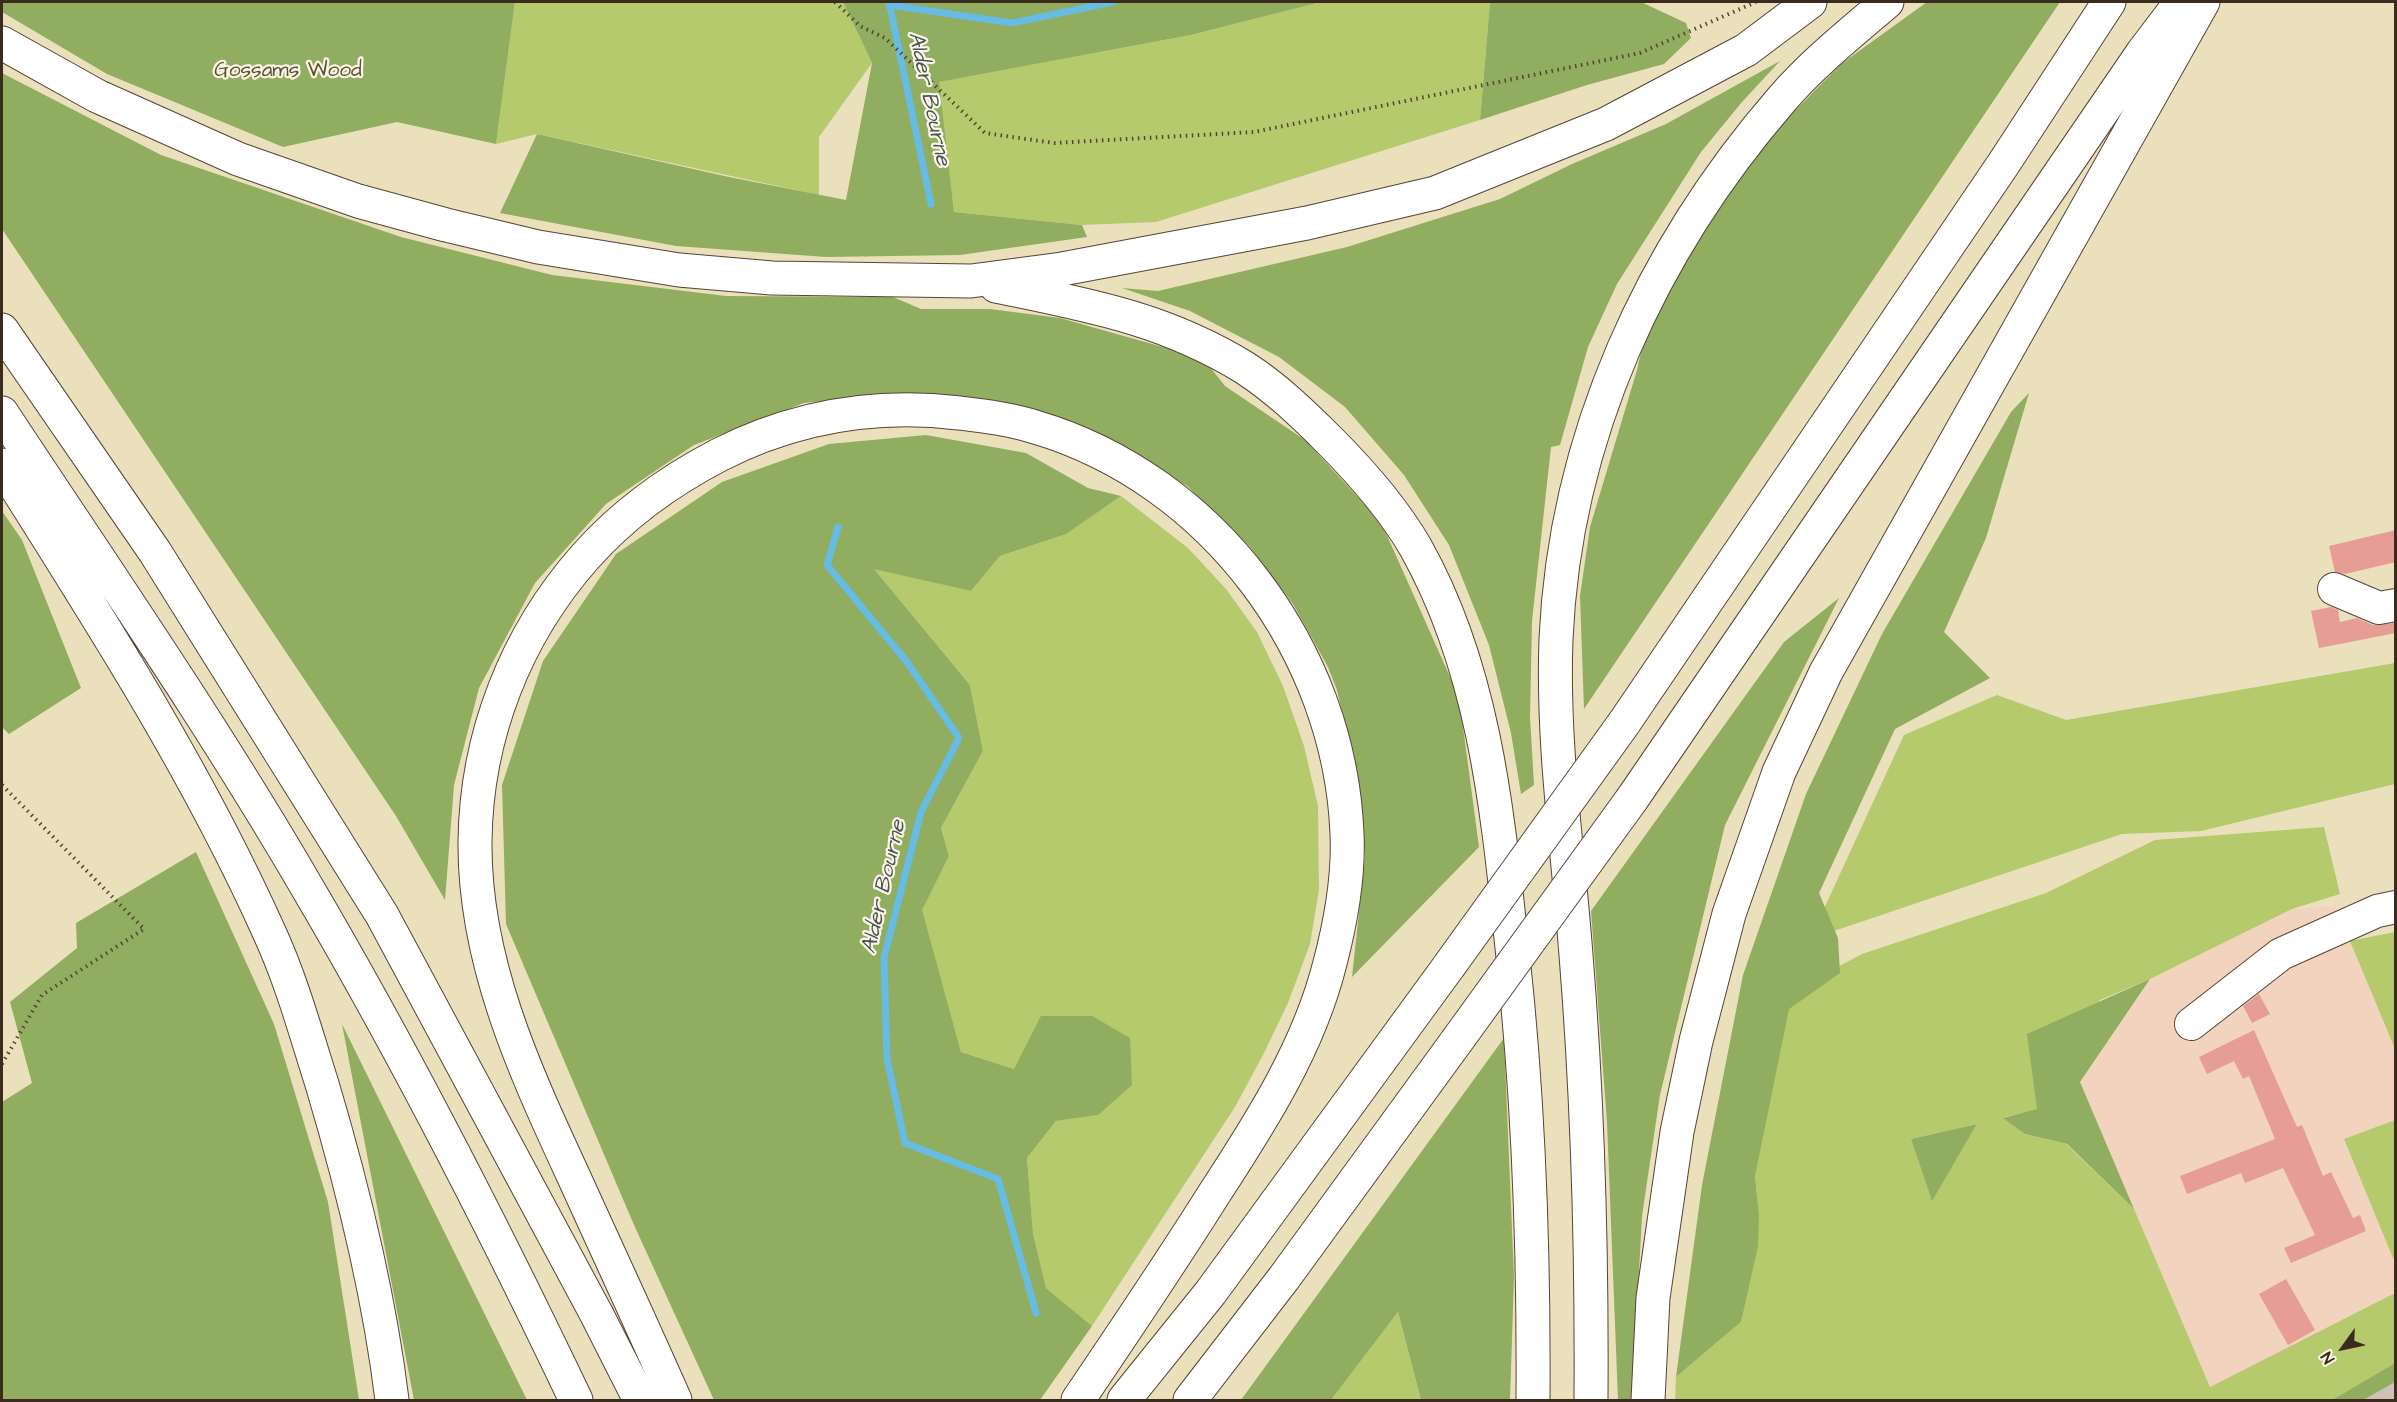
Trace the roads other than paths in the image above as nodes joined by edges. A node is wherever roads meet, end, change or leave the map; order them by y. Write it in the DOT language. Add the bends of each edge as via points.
graph roads {
  1 [pos="1810,2"];
  2 [pos="1887,2"];
  3 [pos="2109,2"];
  4 [pos="2181,2"];
  5 [pos="2203,2"];
  6 [pos="2,43"];
  7 [pos="971,281"];
  8 [pos="2,330"];
  9 [pos="2,413"];
  10 [pos="2,465"];
  11 [pos="2334,589"];
  12 [pos="2396,605"];
  13 [pos="2396,907"];
  14 [pos="2191,1024"];
  15 [pos="392,1401"];
  16 [pos="576,1401"];
  17 [pos="640,1401"];
  18 [pos="675,1401"];
  19 [pos="1078,1401"];
  20 [pos="1124,1401"];
  21 [pos="1190,1401"];
  22 [pos="1533,1401"];
  23 [pos="1591,1401"];
  24 [pos="1648,1401"];
  1 -- 7 [label="highway" via="1746,50 1606,124 1435,193 1307,223"];
  2 -- 23 [label="highway" via="1782,99 1712,189 1671,251 1612,373 1591,433 1571,518 1558,615 1556,710 1585,1099 1592,1272"];
  3 -- 20 [label="highway, bridge" via="2004,164 1624,723 1211,1292"];
  4 -- 21 [label="highway, bridge" via="2136,62 1632,799"];
  5 -- 24 [label="highway" via="1844,641 1779,772 1729,914 1686,1087 1653,1298"];
  6 -- 7 [label="highway" via="97,96 238,159 358,201 446,225 549,249 679,270 772,278"];
  7 -- 22 [label="highway" via="1139,318 1211,348 1248,370 1298,409 1370,483 1405,531 1431,578 1459,643 1471,683 1500,828 1529,1161"];
  8 -- 17 [label="highway" via="155,552 382,915"];
  9 -- 16 [label="highway" via="172,669 303,879 419,1087"];
  10 -- 15 [label="highway" via="124,660 206,805 271,935 296,998 346,1164 377,1303"];
  11 -- 12 [label="lane" via="2379,608"];
  13 -- 14 [label="lane" via="2377,911 2281,954"];
  18 -- 19 [label="highway" via="536,1095 493,977 479,906 475,840 477,801 490,729 526,639 554,595 593,548 651,497 694,468 775,431 847,413 909,410 983,416 1057,434 1117,462 1194,515 1238,559 1295,642 1320,698 1341,778 1347,839 1343,901 1329,968 1311,1019 1284,1078 1244,1148"];
}
